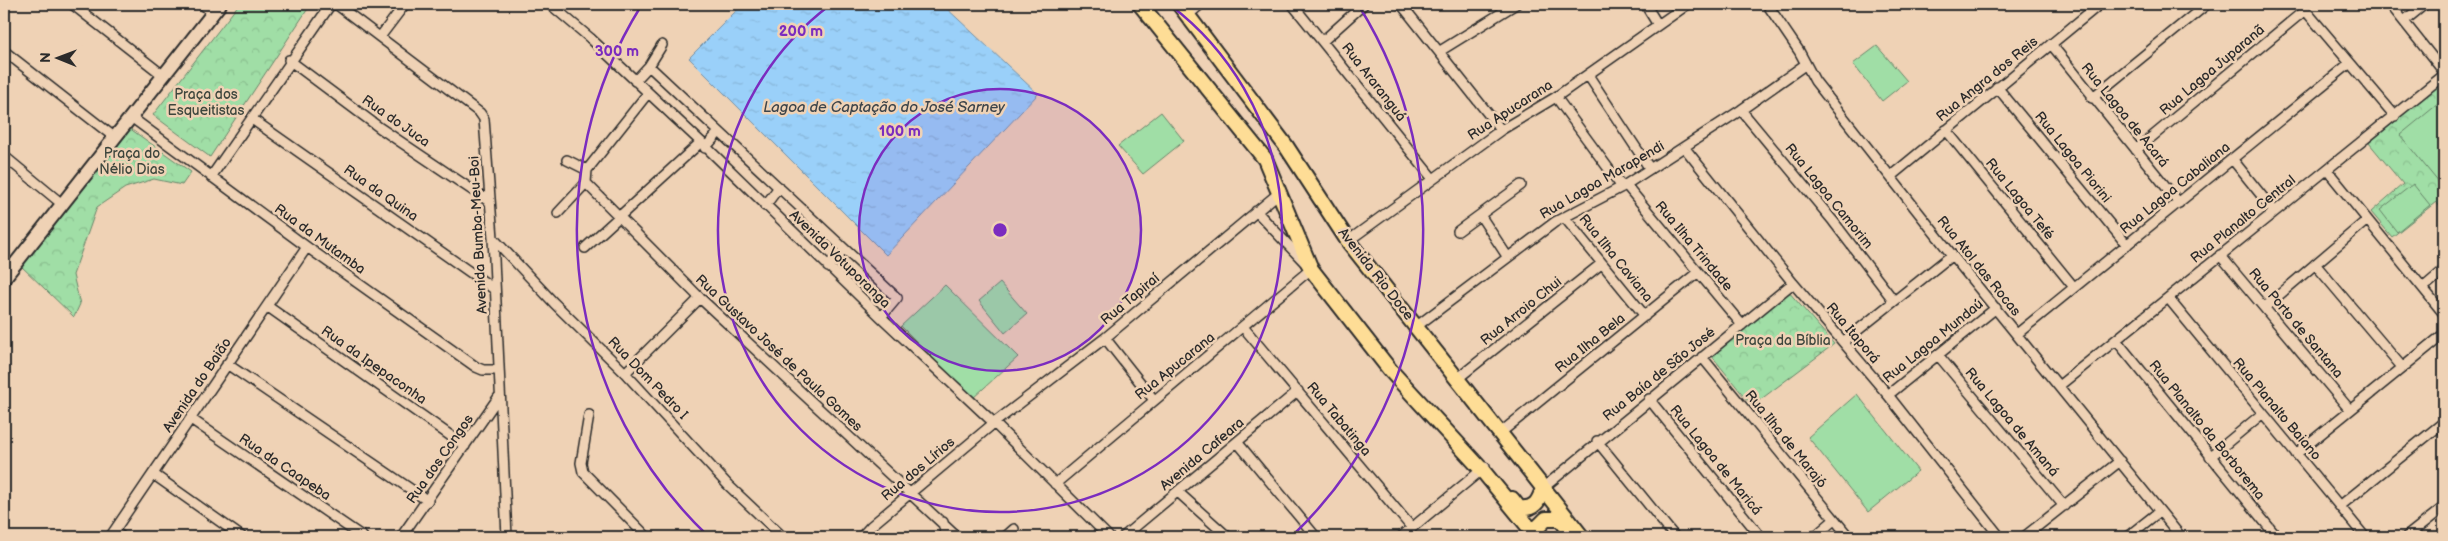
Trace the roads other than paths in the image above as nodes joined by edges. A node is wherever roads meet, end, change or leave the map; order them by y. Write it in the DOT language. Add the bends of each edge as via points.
graph roads {
  1 [pos="72,4"];
  2 [pos="202,4"];
  3 [pos="331,4"];
  4 [pos="336,4"];
  5 [pos="405,4"];
  6 [pos="550,4"];
  7 [pos="1140,4"];
  8 [pos="1201,4"];
  9 [pos="1292,4"];
  10 [pos="1364,4"];
  11 [pos="1401,4"];
  12 [pos="1646,4"];
  13 [pos="1688,4"];
  14 [pos="1767,4"];
  15 [pos="2100,4"];
  16 [pos="2206,4"];
  17 [pos="2390,4"];
  18 [pos="2425,4"];
  19 [pos="1511,5"];
  20 [pos="2303,7"];
  21 [pos="217,8"];
  22 [pos="1183,9"];
  23 [pos="2404,21"];
  24 [pos="1658,24"];
  25 [pos="380,37"];
  26 [pos="1324,40"];
  27 [pos="2051,44"];
  28 [pos="662,45"];
  29 [pos="4,51"];
  30 [pos="1440,51"];
  31 [pos="289,60"];
  32 [pos="2350,63"];
  33 [pos="1806,64"];
  34 [pos="649,66"];
  35 [pos="2444,74"];
  36 [pos="1588,75"];
  37 [pos="164,76"];
  38 [pos="635,81"];
  39 [pos="1997,87"];
  40 [pos="648,93"];
  41 [pos="1556,97"];
  42 [pos="2092,98"];
  43 [pos="1741,110"];
  44 [pos="2394,116"];
  45 [pos="131,117"];
  46 [pos="252,119"];
  47 [pos="1502,130"];
  48 [pos="1946,130"];
  49 [pos="719,132"];
  50 [pos="114,137"];
  51 [pos="703,145"];
  52 [pos="1684,147"];
  53 [pos="2136,150"];
  54 [pos="4,156"];
  55 [pos="567,160"];
  56 [pos="2232,160"];
  57 [pos="1650,169"];
  58 [pos="587,170"];
  59 [pos="2327,170"];
  60 [pos="211,176"];
  61 [pos="1891,176"];
  62 [pos="1433,178"];
  63 [pos="586,183"];
  64 [pos="1521,185"];
  65 [pos="1624,186"];
  66 [pos="779,187"];
  67 [pos="1280,192"];
  68 [pos="490,202"];
  69 [pos="2179,203"];
  70 [pos="62,204"];
  71 [pos="765,206"];
  72 [pos="1256,211"];
  73 [pos="2274,211"];
  74 [pos="558,213"];
  75 [pos="1480,215"];
  76 [pos="618,216"];
  77 [pos="1565,218"];
  78 [pos="2367,220"];
  79 [pos="1458,231"];
  80 [pos="493,238"];
  81 [pos="1348,241"];
  82 [pos="2126,245"];
  83 [pos="307,247"];
  84 [pos="585,248"];
  85 [pos="844,250"];
  86 [pos="1952,255"];
  87 [pos="2220,255"];
  88 [pos="1507,256"];
  89 [pos="8,263"];
  90 [pos="1602,264"];
  91 [pos="2315,264"];
  92 [pos="828,267"];
  93 [pos="1311,269"];
  94 [pos="2444,270"];
  95 [pos="1697,273"];
  96 [pos="4,278"];
  97 [pos="1793,283"];
  98 [pos="2073,286"];
  99 [pos="2423,288"];
  100 [pos="494,289"];
  101 [pos="700,298"];
  102 [pos="2168,298"];
  103 [pos="1894,301"];
  104 [pos="267,306"];
  105 [pos="2265,307"];
  106 [pos="1996,308"];
  107 [pos="2444,314"];
  108 [pos="1646,316"];
  109 [pos="881,317"];
  110 [pos="1742,325"];
  111 [pos="1417,326"];
  112 [pos="1244,328"];
  113 [pos="2017,334"];
  114 [pos="2444,334"];
  115 [pos="1105,338"];
  116 [pos="2116,340"];
  117 [pos="1843,342"];
  118 [pos="1938,355"];
  119 [pos="1702,357"];
  120 [pos="228,364"];
  121 [pos="2402,367"];
  122 [pos="499,370"];
  123 [pos="626,373"];
  124 [pos="1457,379"];
  125 [pos="2060,385"];
  126 [pos="1298,391"];
  127 [pos="500,395"];
  128 [pos="1888,395"];
  129 [pos="1649,399"];
  130 [pos="1154,400"];
  131 [pos="2350,410"];
  132 [pos="2263,413"];
  133 [pos="589,415"];
  134 [pos="191,419"];
  135 [pos="2444,422"];
  136 [pos="994,423"];
  137 [pos="1499,434"];
  138 [pos="1238,442"];
  139 [pos="1597,442"];
  140 [pos="465,446"];
  141 [pos="2296,454"];
  142 [pos="2210,457"];
  143 [pos="2120,461"];
  144 [pos="1484,468"];
  145 [pos="153,474"];
  146 [pos="1055,484"];
  147 [pos="1543,488"];
  148 [pos="1178,492"];
  149 [pos="911,494"];
  150 [pos="428,501"];
  151 [pos="2064,506"];
  152 [pos="2340,506"];
  153 [pos="2444,507"];
  154 [pos="2160,511"];
  155 [pos="1834,520"];
  156 [pos="943,522"];
  157 [pos="1412,528"];
  158 [pos="1014,529"];
  159 [pos="111,534"];
  160 [pos="122,537"];
  161 [pos="242,537"];
  162 [pos="363,537"];
  163 [pos="402,537"];
  164 [pos="507,537"];
  165 [pos="647,537"];
  166 [pos="783,537"];
  167 [pos="861,537"];
  168 [pos="946,537"];
  169 [pos="957,537"];
  170 [pos="1005,537"];
  171 [pos="1109,537"];
  172 [pos="1123,537"];
  173 [pos="1228,537"];
  174 [pos="1316,537"];
  175 [pos="1401,537"];
  176 [pos="1537,537"];
  177 [pos="1574,537"];
  178 [pos="1582,537"];
  179 [pos="1675,537"];
  180 [pos="1761,537"];
  181 [pos="1814,537"];
  182 [pos="1849,537"];
  183 [pos="2000,537"];
  184 [pos="2024,537"];
  185 [pos="2127,537"];
  186 [pos="2181,537"];
  187 [pos="2276,537"];
  188 [pos="2365,537"];
  189 [pos="2406,537"];
  1 -- 37 [label="street"];
  2 -- 21 [label="street"];
  3 -- 31 [label="street"];
  4 -- 25 [label="street, Avenida Bumba-Meu-Boi"];
  5 -- 25 [label="street"];
  6 -- 38 [label="street, Avenida Votuporanga"];
  7 -- 67 [label="main road" via="1265,159"];
  8 -- 22 [label="street"];
  9 -- 26 [label="street, Rua Araranguá"];
  10 -- 26 [label="street"];
  11 -- 30 [label="street"];
  12 -- 24 [label="street"];
  13 -- 24 [label="street, Rua Apucarana"];
  14 -- 33 [label="street, Rua Atol das Rocas"];
  15 -- 27 [label="street, Rua Angra dos Reis"];
  16 -- 42 [label="street"];
  17 -- 23 [label="street"];
  18 -- 23 [label="street"];
  19 -- 30 [label="street"];
  20 -- 32 [label="street"];
  20 -- 53 [label="street, Rua Lagoa Juparanã"];
  21 -- 37 [label="street"];
  22 -- 81 [label="main road, Avenida Rio Doce" via="1286,146"];
  23 -- 35 [label="street"];
  24 -- 36 [label="street, Rua Apucarana"];
  25 -- 68 [label="street, Avenida Bumba-Meu-Boi" via="484,118"];
  26 -- 62 [label="street, Rua Araranguá"];
  27 -- 39 [label="street, Rua Angra dos Reis"];
  27 -- 42 [label="street, Rua Lagoa de Acará"];
  28 -- 34 [label="street"];
  29 -- 50 [label="street"];
  30 -- 47 [label="street"];
  31 -- 46 [label="street"];
  31 -- 68 [label="street, Rua do Juca" via="380,128"];
  32 -- 44 [label="street"];
  32 -- 56 [label="street, Rua Lagoa Cabaliana"];
  33 -- 43 [label="street, Rua Lagoa Marapendi"];
  33 -- 61 [label="street, Rua Atol das Rocas" via="1815,81"];
  34 -- 38 [label="street"];
  34 -- 49 [label="street, Avenida Votuporanga"];
  35 -- 44 [label="street, Rua Planalto Central"];
  36 -- 41 [label="street, Rua Apucarana"];
  36 -- 57 [label="street"];
  37 -- 45 [label="street"];
  38 -- 40 [label="street, Avenida Votuporanga"];
  39 -- 48 [label="street, Rua Angra dos Reis"];
  39 -- 82 [label="street, Rua Lagoa Piorini"];
  40 -- 51 [label="street, Avenida Votuporanga"];
  40 -- 58 [label="street"];
  41 -- 47 [label="street, Rua Apucarana"];
  41 -- 65 [label="street, Rua Ilha Trindade"];
  42 -- 53 [label="street, Rua Lagoa de Acará"];
  43 -- 52 [label="street, Rua Lagoa Marapendi"];
  43 -- 103 [label="street, Rua Lagoa Camorim" via="1834,221"];
  44 -- 59 [label="street, Rua Planalto Central"];
  45 -- 50 [label="street"];
  45 -- 60 [label="street, Rua da Mutamba"];
  46 -- 60 [label="street"];
  46 -- 100 [label="street, Rua da Quina"];
  47 -- 62 [label="street, Rua Apucarana"];
  48 -- 61 [label="street, Rua Angra dos Reis"];
  48 -- 98 [label="street, Rua Lagoa Tefé"];
  49 -- 51 [label="street"];
  49 -- 66 [label="street, Avenida Votuporanga"];
  50 -- 70 [label="street"];
  51 -- 71 [label="street, Avenida Votuporanga"];
  51 -- 76 [label="street"];
  52 -- 57 [label="street, Rua Lagoa Marapendi"];
  52 -- 97 [label="street, Rua Itaporá"];
  53 -- 69 [label="street, Rua Lagoa de Acará"];
  54 -- 70 [label="street"];
  55 -- 58 [label="street"];
  56 -- 69 [label="street, Rua Lagoa Cabaliana"];
  56 -- 73 [label="street"];
  57 -- 65 [label="street, Rua Lagoa Marapendi"];
  58 -- 63 [label="street"];
  59 -- 73 [label="street, Rua Planalto Central"];
  59 -- 78 [label="street"];
  60 -- 83 [label="street, Rua da Mutamba"];
  61 -- 86 [label="street, Rua Atol das Rocas"];
  62 -- 81 [label="street, Rua Apucarana"];
  63 -- 74 [label="street"];
  63 -- 76 [label="street, Rua Gustavo José de Paula Gomes"];
  64 -- 75 [label="street"];
  65 -- 77 [label="street, Rua Lagoa Marapendi"];
  65 -- 95 [label="street, Rua Ilha Trindade"];
  66 -- 71 [label="street"];
  66 -- 85 [label="street, Avenida Votuporanga"];
  67 -- 72 [label="street, Rua Tapiraí"];
  67 -- 93 [label="main road"];
  68 -- 80 [label="street, Avenida Bumba-Meu-Boi"];
  69 -- 82 [label="street, Rua Lagoa Cabaliana"];
  70 -- 89 [label="street"];
  71 -- 92 [label="street, Avenida Votuporanga"];
  72 -- 93 [label="street"];
  72 -- 115 [label="street, Rua Tapiraí"];
  73 -- 87 [label="street, Rua Planalto Central"];
  75 -- 79 [label="street"];
  75 -- 88 [label="street"];
  76 -- 84 [label="street"];
  76 -- 101 [label="street, Rua Gustavo José de Paula Gomes"];
  77 -- 88 [label="street, Rua Lagoa Marapendi"];
  77 -- 90 [label="street, Rua Ilha Caviana"];
  78 -- 91 [label="street"];
  78 -- 99 [label="street"];
  80 -- 100 [label="street, Avenida Bumba-Meu-Boi"];
  80 -- 123 [label="street, Rua Dom Pedro I"];
  81 -- 111 [label="main road, Avenida Rio Doce"];
  82 -- 98 [label="street, Rua Lagoa Cabaliana"];
  83 -- 104 [label="street, Avenida do Baião"];
  83 -- 122 [label="street, Rua da Mutamba" via="476,367"];
  85 -- 92 [label="street"];
  85 -- 109 [label="street, Avenida Votuporanga" via="897,298"];
  86 -- 103 [label="street"];
  86 -- 106 [label="street, Rua Atol das Rocas"];
  87 -- 102 [label="street, Rua Planalto Central"];
  87 -- 105 [label="street, Rua Porto de Santana"];
  88 -- 111 [label="street, Rua Lagoa Marapendi"];
  89 -- 96 [label="street"];
  90 -- 108 [label="street, Rua Ilha Caviana"];
  90 -- 124 [label="street, Rua Arroio Chui"];
  91 -- 105 [label="street"];
  91 -- 121 [label="street"];
  92 -- 109 [label="street, Avenida Votuporanga"];
  93 -- 112 [label="street, Rua Apucarana"];
  93 -- 144 [label="main road" via="1390,370"];
  94 -- 99 [label="street"];
  95 -- 108 [label="street, Rua Ilha Bela"];
  95 -- 110 [label="street, Rua Ilha Trindade"];
  97 -- 110 [label="street, Rua Baía de São José"];
  97 -- 117 [label="street, Rua Itaporá"];
  98 -- 113 [label="street, Rua Lagoa Cabaliana"];
  99 -- 107 [label="street"];
  100 -- 122 [label="street, Avenida Bumba-Meu-Boi"];
  101 -- 123 [label="street"];
  101 -- 149 [label="street, Rua Gustavo José de Paula Gomes"];
  102 -- 116 [label="street, Rua Planalto Central"];
  102 -- 132 [label="street, Rua Planalto Baiano"];
  103 -- 117 [label="street"];
  104 -- 120 [label="street, Avenida do Baião"];
  104 -- 140 [label="street, Rua da Ipepaconha"];
  105 -- 131 [label="street, Rua Porto de Santana"];
  106 -- 113 [label="street, Rua Atol das Rocas"];
  106 -- 118 [label="street, Rua Lagoa Mundaú"];
  108 -- 137 [label="street, Rua Ilha Bela"];
  109 -- 136 [label="street, Avenida Votuporanga"];
  110 -- 119 [label="street, Rua Baía de São José"];
  111 -- 124 [label="main road, Avenida Rio Doce"];
  112 -- 126 [label="street, Rua Tabatinga"];
  112 -- 130 [label="street, Rua Apucarana"];
  113 -- 125 [label="street, Rua Atol das Rocas"];
  114 -- 121 [label="street"];
  115 -- 130 [label="street"];
  115 -- 136 [label="street, Rua Tapiraí"];
  116 -- 125 [label="street, Rua Planalto Central"];
  116 -- 142 [label="street, Rua Planalto da Borborema"];
  117 -- 128 [label="street, Rua Itaporá"];
  118 -- 128 [label="street, Rua Lagoa Mundaú"];
  118 -- 151 [label="street, Rua Lagoa de Amaná"];
  119 -- 129 [label="street, Rua Baía de São José"];
  119 -- 155 [label="street, Rua Ilha de Marajó"];
  120 -- 134 [label="street, Avenida do Baião"];
  120 -- 150 [label="street"];
  121 -- 131 [label="street"];
  122 -- 127 [label="street, Avenida Bumba-Meu-Boi"];
  123 -- 166 [label="street, Rua Dom Pedro I" via="728,485"];
  124 -- 137 [label="main road, Avenida Rio Doce"];
  125 -- 143 [label="street, Rua Atol das Rocas"];
  126 -- 138 [label="street, Avenida Cafeara"];
  126 -- 157 [label="street, Rua Tabatinga"];
  127 -- 140 [label="street, Rua dos Congos"];
  127 -- 164 [label="street, Avenida Bumba-Meu-Boi"];
  128 -- 183 [label="street, Rua Itaporá"];
  129 -- 139 [label="street, Rua Baía de São José"];
  129 -- 180 [label="street, Rua Lagoa de Maricá"];
  130 -- 146 [label="street, Rua Apucarana"];
  131 -- 141 [label="street"];
  132 -- 141 [label="street, Rua Planalto Baiano"];
  132 -- 142 [label="street"];
  133 -- 165 [label="street" via="580,463 587,477"];
  134 -- 145 [label="street, Avenida do Baião"];
  134 -- 162 [label="street, Rua da Caapeba"];
  135 -- 152 [label="street"];
  136 -- 146 [label="street, Avenida Votuporanga"];
  136 -- 149 [label="street, Rua dos Lírios"];
  137 -- 147 [label="main road, Avenida Rio Doce"];
  138 -- 148 [label="street, Avenida Cafeara"];
  138 -- 174 [label="street"];
  139 -- 147 [label="street, Rua Baía de São José"];
  139 -- 179 [label="street"];
  140 -- 150 [label="street, Rua dos Congos"];
  141 -- 152 [label="street, Rua Planalto Baiano"];
  142 -- 187 [label="street, Rua Planalto da Borborema"];
  143 -- 151 [label="street"];
  143 -- 154 [label="street, Rua Atol das Rocas"];
  144 -- 147 [label="main road" via="1519,508 1535,505"];
  144 -- 157 [label="street"];
  144 -- 176 [label="main road"];
  145 -- 159 [label="street, Avenida do Baião"];
  145 -- 161 [label="street"];
  146 -- 171 [label="street, Avenida Votuporanga"];
  147 -- 178 [label="main road, Avenida Rio Doce"];
  148 -- 172 [label="street, Avenida Cafeara"];
  148 -- 173 [label="street"];
  149 -- 156 [label="street, Rua Gustavo José de Paula Gomes"];
  149 -- 167 [label="street, Rua dos Lírios"];
  150 -- 163 [label="street, Rua dos Congos"];
  151 -- 184 [label="street"];
  152 -- 188 [label="street, Rua Planalto Baiano"];
  153 -- 189 [label="street"];
  154 -- 185 [label="street"];
  154 -- 186 [label="street, Rua Atol das Rocas"];
  155 -- 181 [label="street"];
  155 -- 182 [label="street, Rua Ilha de Marajó"];
  156 -- 168 [label="street"];
  156 -- 169 [label="street, Rua Gustavo José de Paula Gomes"];
  157 -- 175 [label="street"];
  158 -- 170 [label="street"];
  159 -- 160 [label="street"];
  176 -- 177 [label="main road" via="1542,522 1553,518 1560,519"];
}
